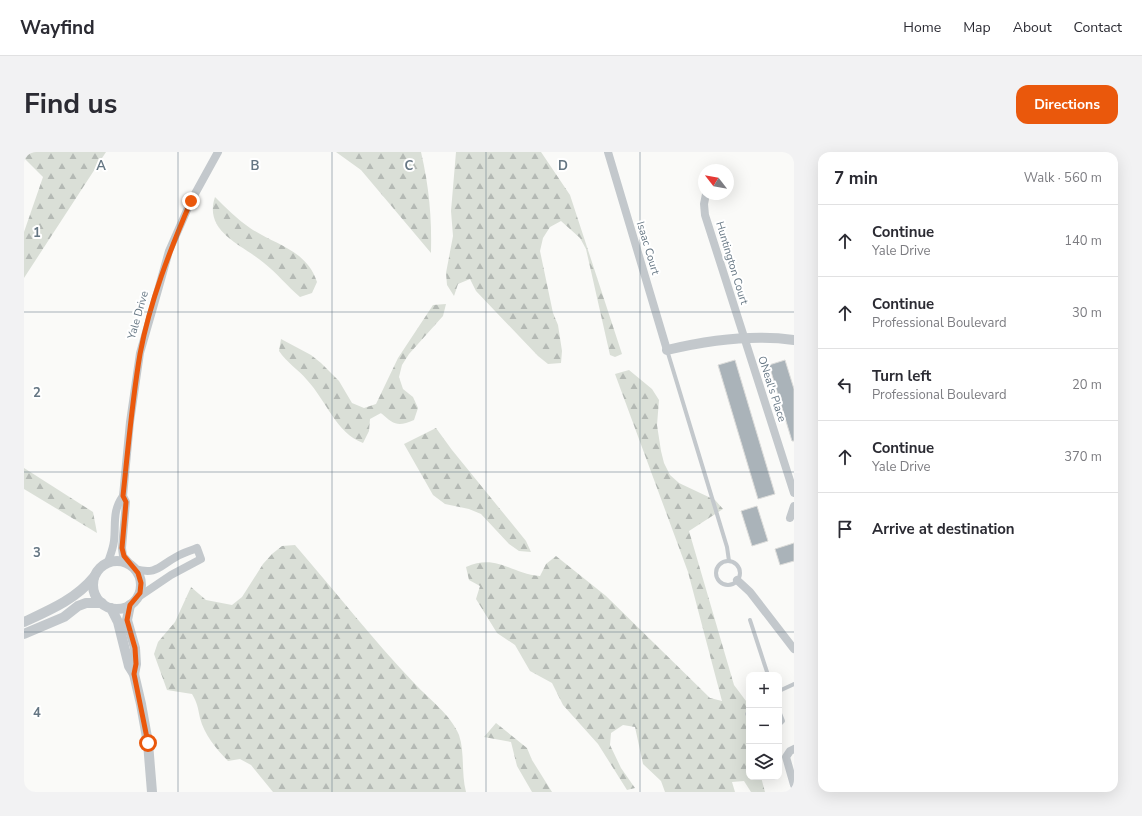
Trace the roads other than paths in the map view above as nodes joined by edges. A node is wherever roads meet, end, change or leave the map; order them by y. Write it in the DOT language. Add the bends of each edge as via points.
graph roads {
  1 [pos="218,152"];
  2 [pos="608,152"];
  3 [pos="705,200"];
  4 [pos="744,338"];
  5 [pos="794,340"];
  6 [pos="667,350"];
  7 [pos="794,493"];
  8 [pos="123,496"];
  9 [pos="794,506"];
  10 [pos="790,518"];
  11 [pos="729,561"];
  12 [pos="108,562"];
  13 [pos="133,567"];
  14 [pos="94,576"];
  15 [pos="737,580"];
  16 [pos="134,601"];
  17 [pos="106,606"];
  18 [pos="750,620"];
  19 [pos="24,622"];
  20 [pos="24,634"];
  21 [pos="794,649"];
  22 [pos="767,672"];
  23 [pos="134,674"];
  24 [pos="794,684"];
  25 [pos="782,690"];
  26 [pos="794,749"];
  27 [pos="794,785"];
  28 [pos="152,792"];
  1 -- 8 [label="street, Yale Drive" via="191,201 169,251 140,353"];
  2 -- 6 [label="street, Isaac Court"];
  3 -- 4 [label="street, Huntington Court" via="705,214"];
  4 -- 5 [label="street"];
  4 -- 6 [label="street"];
  4 -- 7 [label="street, ONeal's Place"];
  6 -- 11 [label="lane" via="727,547"];
  8 -- 12 [label="street, Yale Drive" via="114,518 114,540"];
  8 -- 13 [label="street, Yale Drive" via="126,502 122,548 124,556"];
  9 -- 10 [label="street"];
  11 -- 15 [label="lane" via="735,563 739,569"];
  11 -- 15 [label="lane" via="718,567 718,578 727,585"];
  12 -- 13 [label="street" via="122,561"];
  12 -- 14 [label="street"];
  13 -- 16 [label="street" via="141,583"];
  13 -- 16 [label="street" via="145,572 158,570 175,557 197,548 201,559 171,575"];
  14 -- 17 [label="street" via="94,591"];
  14 -- 19 [label="street" via="83,589 62,604"];
  15 -- 21 [label="street" via="750,592"];
  16 -- 17 [label="street" via="121,608"];
  16 -- 23 [label="street" via="127,620 135,648"];
  17 -- 20 [label="street" via="86,603 64,617"];
  17 -- 23 [label="street" via="118,622 129,666"];
  18 -- 22 [label="lane"];
  23 -- 28 [label="street" via="148,743"];
  24 -- 25 [label="lane"];
  26 -- 27 [label="street" via="790,750 786,757"];
}
